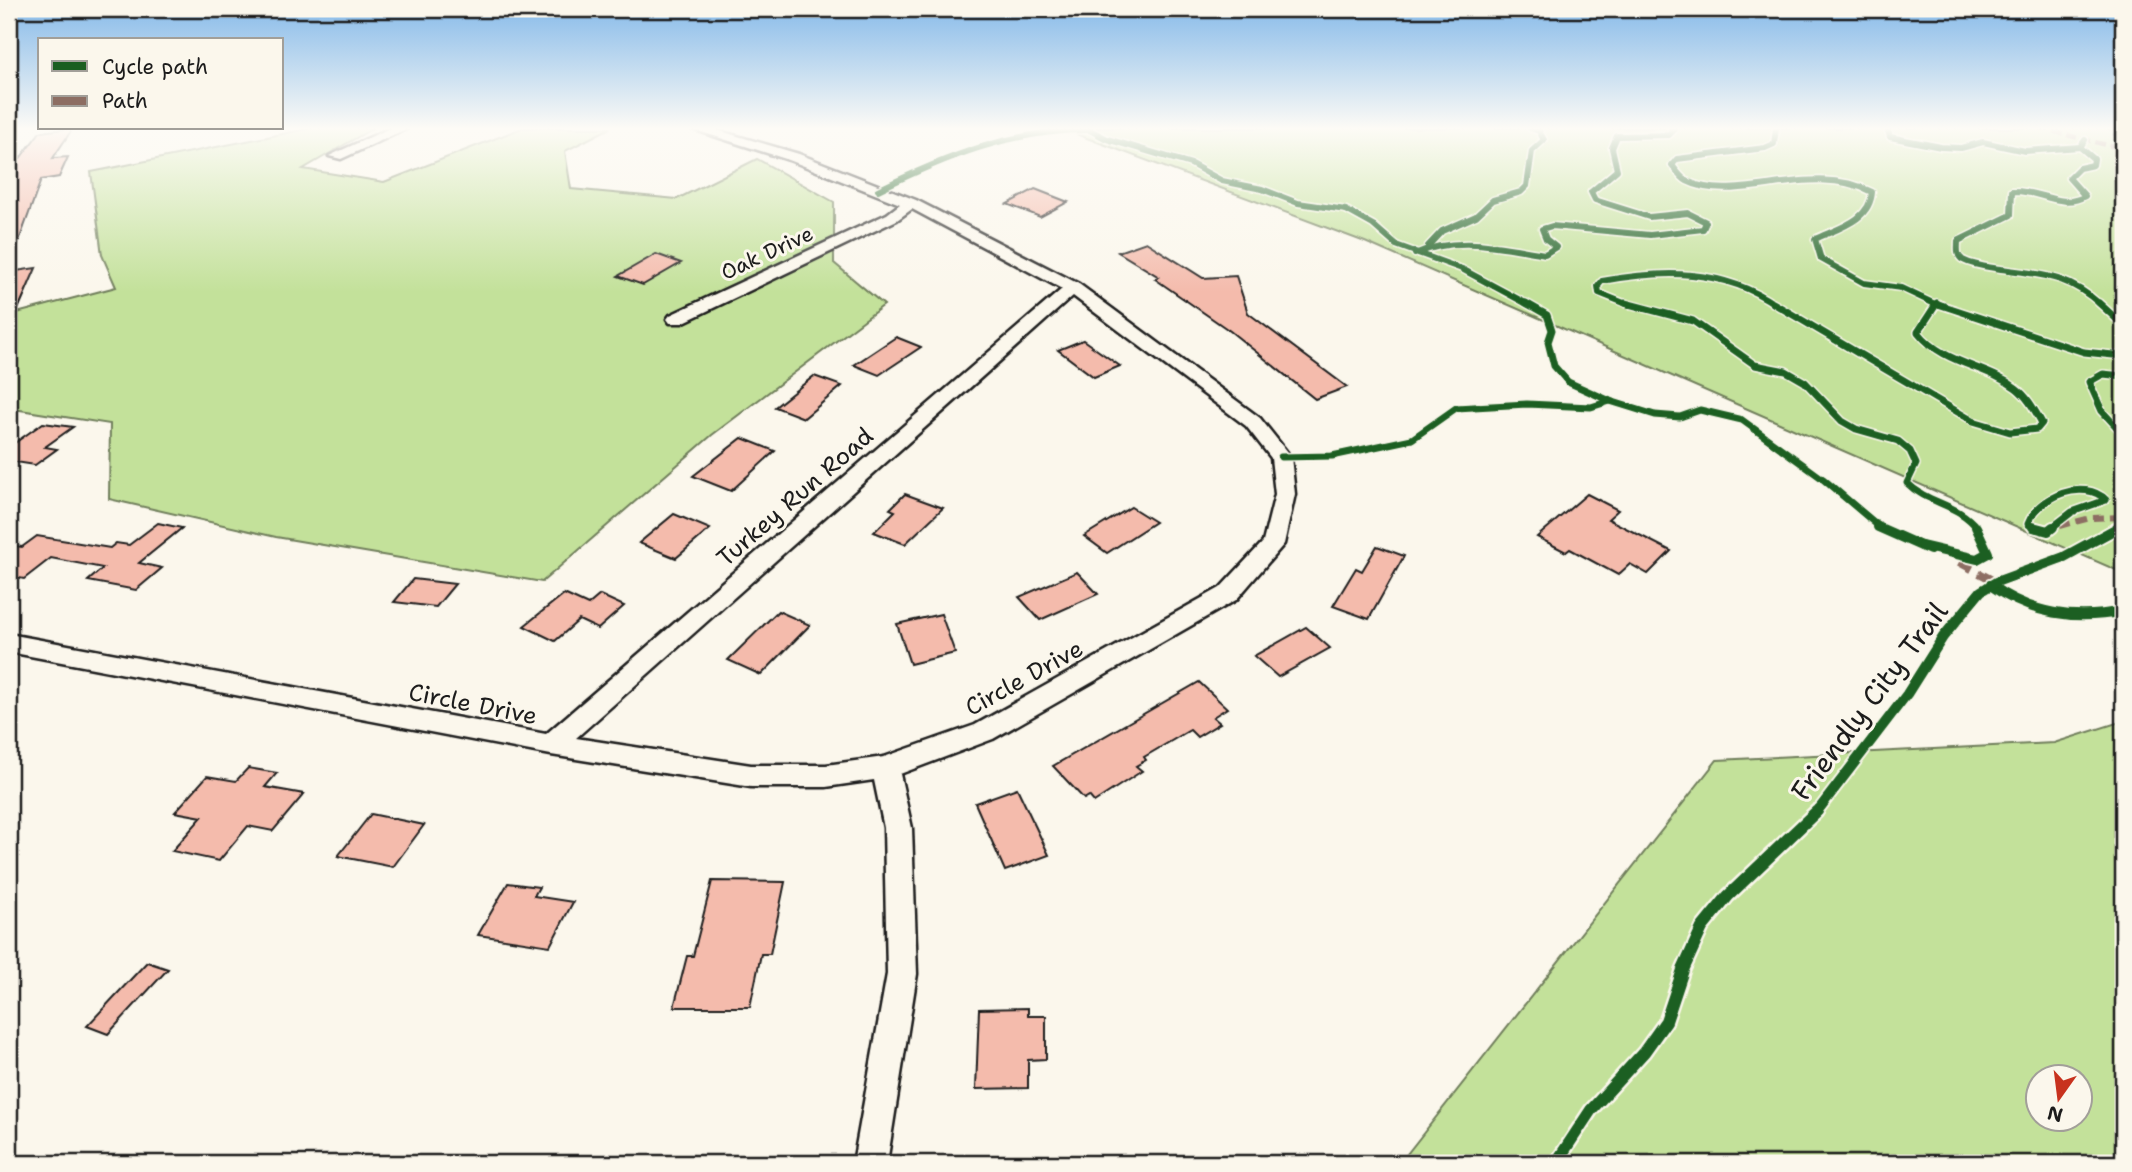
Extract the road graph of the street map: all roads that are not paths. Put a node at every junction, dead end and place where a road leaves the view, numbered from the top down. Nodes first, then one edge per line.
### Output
1 (859, 183) edge
2 (911, 203) junction
3 (1073, 288) junction
4 (676, 319) dead end
5 (9, 643) edge
6 (551, 745) junction
7 (886, 768) junction
8 (870, 1163) edge

1 - 2 street, Circle Drive
2 - 3 street, Circle Drive
2 - 4 street, Oak Drive
3 - 6 street, Turkey Run Road
3 - 7 street, Circle Drive
5 - 6 street, Circle Drive
6 - 7 street, Circle Drive
7 - 8 street

